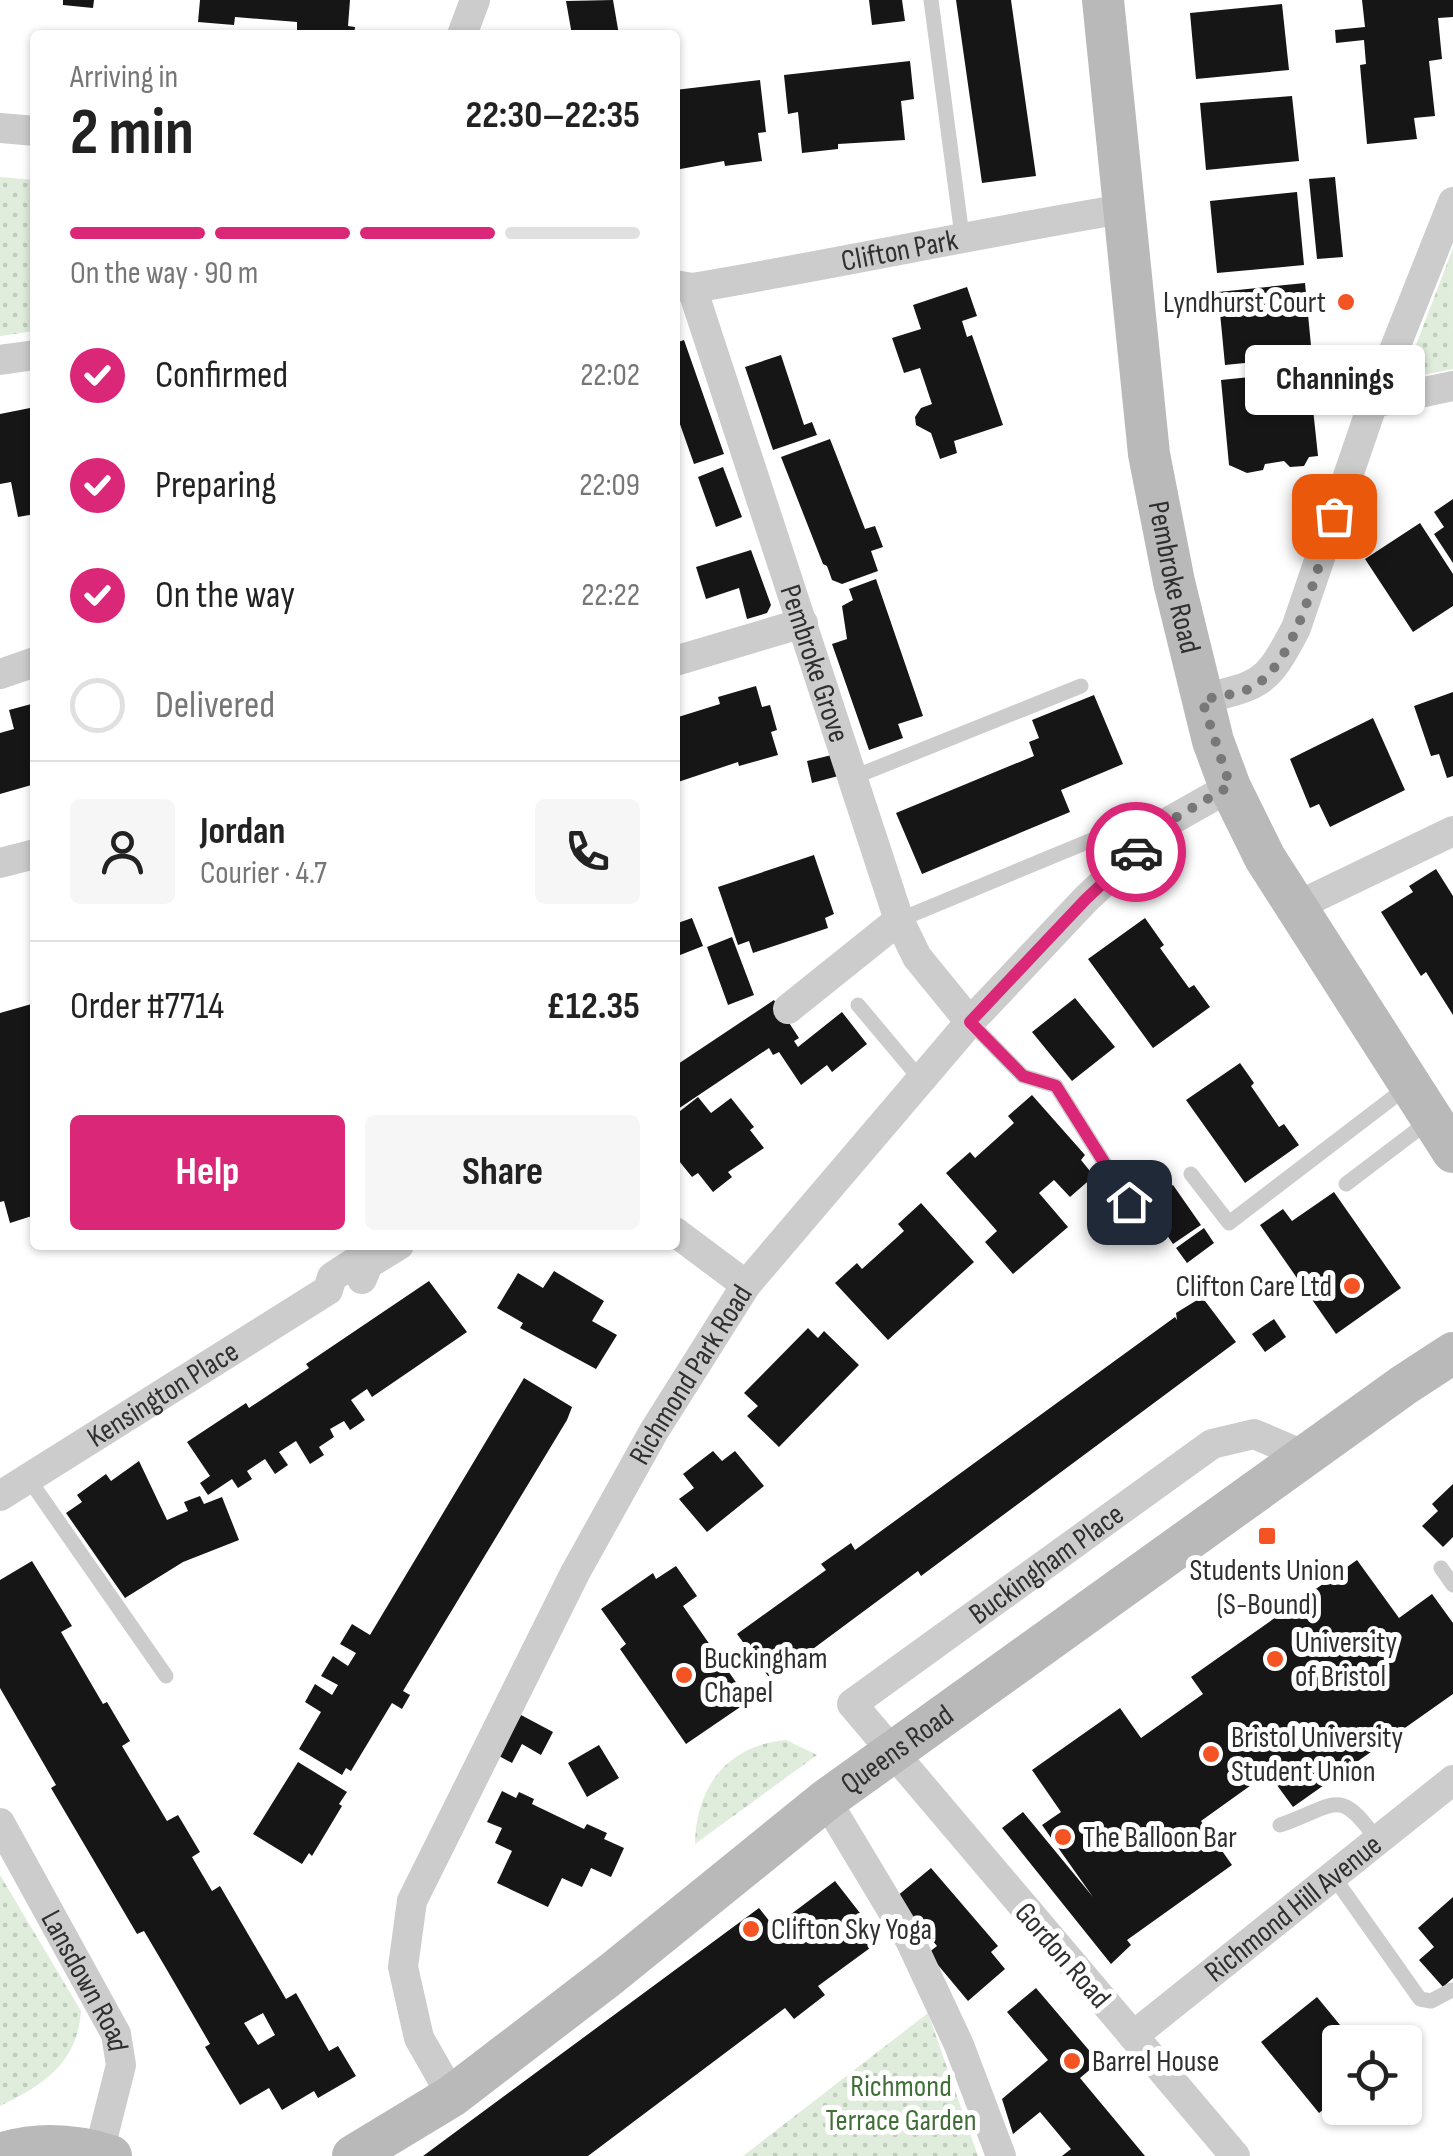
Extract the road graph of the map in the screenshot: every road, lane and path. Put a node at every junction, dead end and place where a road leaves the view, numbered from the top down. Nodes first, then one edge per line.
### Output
1 (476, 0) edge
2 (931, 0) edge
3 (1103, 0) edge
4 (464, 30) edge
5 (0, 128) edge
6 (30, 131) edge
7 (1453, 202) edge
8 (1122, 209) junction
9 (962, 236) junction
10 (684, 286) edge
11 (30, 356) edge
12 (0, 360) edge
13 (1453, 386) edge
14 (1373, 402) junction
15 (802, 624) junction
16 (680, 660) edge
17 (30, 664) edge
18 (0, 674) edge
19 (1081, 686) dead end
20 (1202, 700) junction
21 (854, 777) junction
22 (1230, 786) junction
23 (1453, 831) edge
24 (1104, 835) dead end
25 (30, 855) edge
26 (0, 863) edge
27 (1298, 906) junction
28 (899, 920) junction
29 (858, 1005) dead end
30 (788, 1009) dead end
31 (970, 1022) junction
32 (921, 1080) junction
33 (1432, 1118) edge
34 (1191, 1174) dead end
35 (1346, 1184) dead end
36 (1129, 1202) dead end
37 (680, 1236) edge
38 (367, 1257) edge
39 (746, 1286) junction
40 (1453, 1354) edge
41 (1308, 1457) junction
42 (28, 1478) junction
43 (0, 1496) edge
44 (1441, 1568) dead end
45 (1453, 1585) edge
46 (166, 1676) dead end
47 (892, 1753) junction
48 (1453, 1780) edge
49 (826, 1800) junction
50 (0, 1822) edge
51 (1280, 1826) dead end
52 (1378, 1840) junction
53 (1333, 1876) junction
54 (1452, 1990) edge
55 (1134, 2036) junction
56 (452, 2096) junction
57 (0, 2154) edge
58 (105, 2154) edge
59 (353, 2156) edge
60 (1002, 2156) edge
61 (1235, 2156) edge

1 - 4 street
2 - 9 lane
3 - 8 main road, Pembroke Road
5 - 6 street
7 - 14 street
8 - 9 street, Clifton Park
8 - 20 main road, Pembroke Road
9 - 10 street, Clifton Park
10 - 15 street, Pembroke Grove
11 - 12 street
13 - 14 street
14 - 20 street
15 - 16 street
15 - 21 street, Pembroke Grove
17 - 18 street
19 - 21 lane
20 - 22 main road, Pembroke Road
21 - 28 street, Pembroke Grove
22 - 27 main road, Pembroke Road
22 - 31 street, Richmond Park Road
23 - 27 street
24 - 28 lane
25 - 26 street
27 - 33 main road, Pembroke Road
28 - 30 street
28 - 31 street, Pembroke Grove
29 - 32 lane
31 - 32 street, Richmond Park Road
31 - 36 lane
32 - 39 street, Richmond Park Road
33 - 34 lane
33 - 35 lane
37 - 39 street
38 - 42 street, Kensington Place
39 - 56 street, Richmond Park Road
40 - 41 main road, Queens Road
41 - 47 main road, Queens Road
41 - 47 street, Buckingham Place
42 - 43 street, Kensington Place
42 - 46 lane
44 - 45 lane
47 - 49 main road, Queens Road
47 - 55 street, Gordon Road
48 - 52 street, Richmond Hill Avenue
49 - 56 main road, Queens Road
49 - 60 street
50 - 58 street, Lansdown Road
51 - 52 lane
52 - 53 street, Richmond Hill Avenue
53 - 54 lane
53 - 55 street, Richmond Hill Avenue
55 - 61 street, Gordon Road
56 - 59 main road, Queens Road
57 - 58 main road

